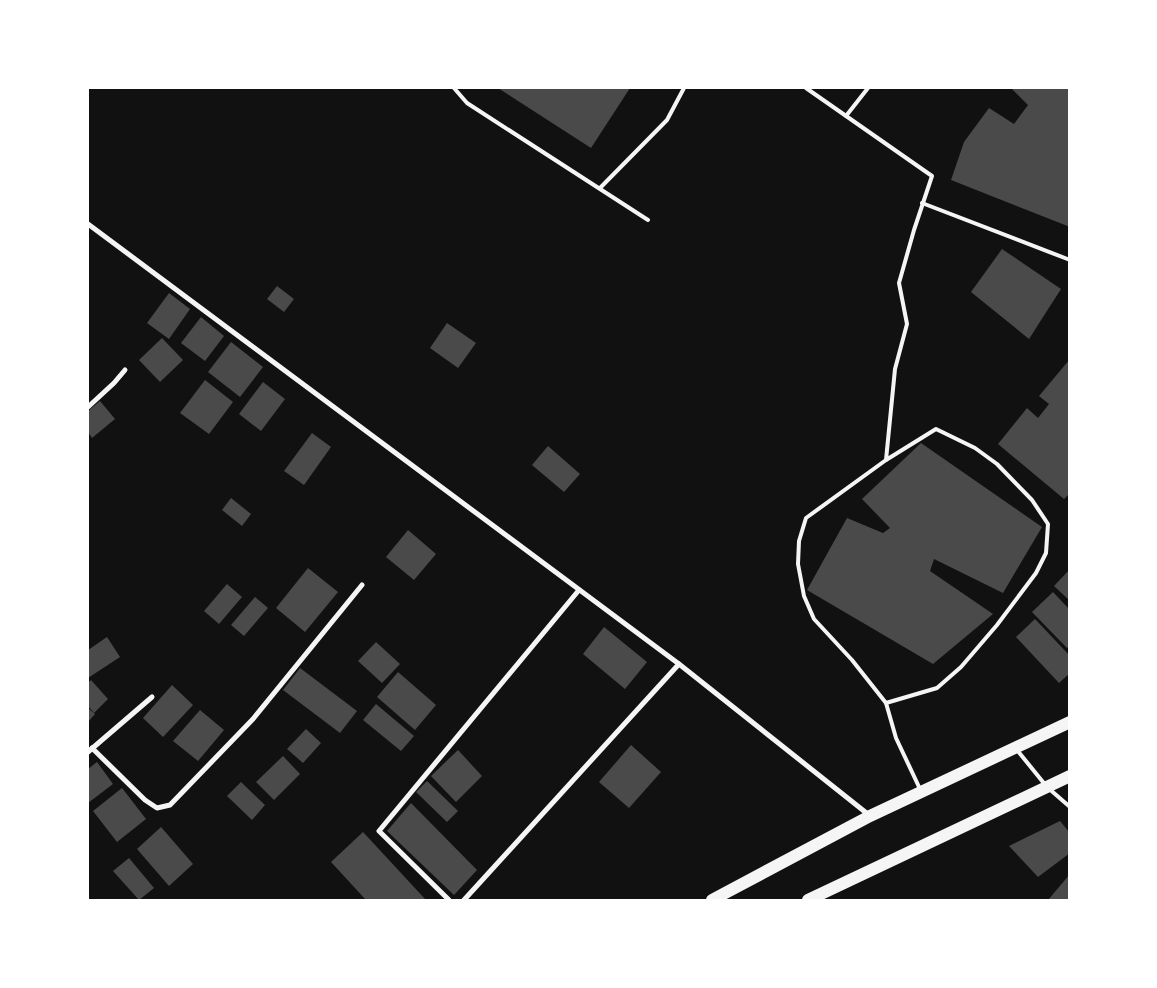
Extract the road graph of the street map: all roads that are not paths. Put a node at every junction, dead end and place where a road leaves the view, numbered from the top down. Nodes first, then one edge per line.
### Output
1 (454, 88) edge
2 (684, 88) edge
3 (806, 88) edge
4 (816, 88) edge
5 (868, 88) edge
6 (812, 92) junction
7 (846, 116) junction
8 (600, 188) junction
9 (922, 203) junction
10 (648, 220) dead end
11 (88, 224) edge
12 (1070, 260) edge
13 (125, 370) dead end
14 (88, 407) edge
15 (886, 460) junction
16 (362, 585) dead end
17 (579, 590) junction
18 (679, 664) junction
19 (152, 697) dead end
20 (886, 703) junction
21 (1070, 722) edge
22 (92, 748) junction
23 (1015, 748) junction
24 (88, 752) edge
25 (1070, 776) edge
26 (1047, 787) junction
27 (921, 791) junction
28 (1070, 808) edge
29 (870, 816) junction
30 (449, 900) edge
31 (464, 900) edge
32 (712, 900) edge
33 (808, 900) edge

1 - 8 lane
2 - 8 lane
3 - 6 lane
4 - 6 lane
5 - 7 lane
6 - 7 lane
7 - 9 lane
8 - 10 lane
9 - 12 lane
9 - 15 lane
11 - 17 street
13 - 14 street
15 - 20 lane
15 - 20 lane
16 - 22 street
17 - 18 street
17 - 30 street
18 - 29 street
18 - 31 street
19 - 22 street
20 - 27 lane
21 - 23 main road
22 - 24 street
23 - 26 lane
23 - 27 main road
25 - 26 main road
26 - 28 lane
26 - 33 main road
27 - 29 main road
29 - 32 main road

